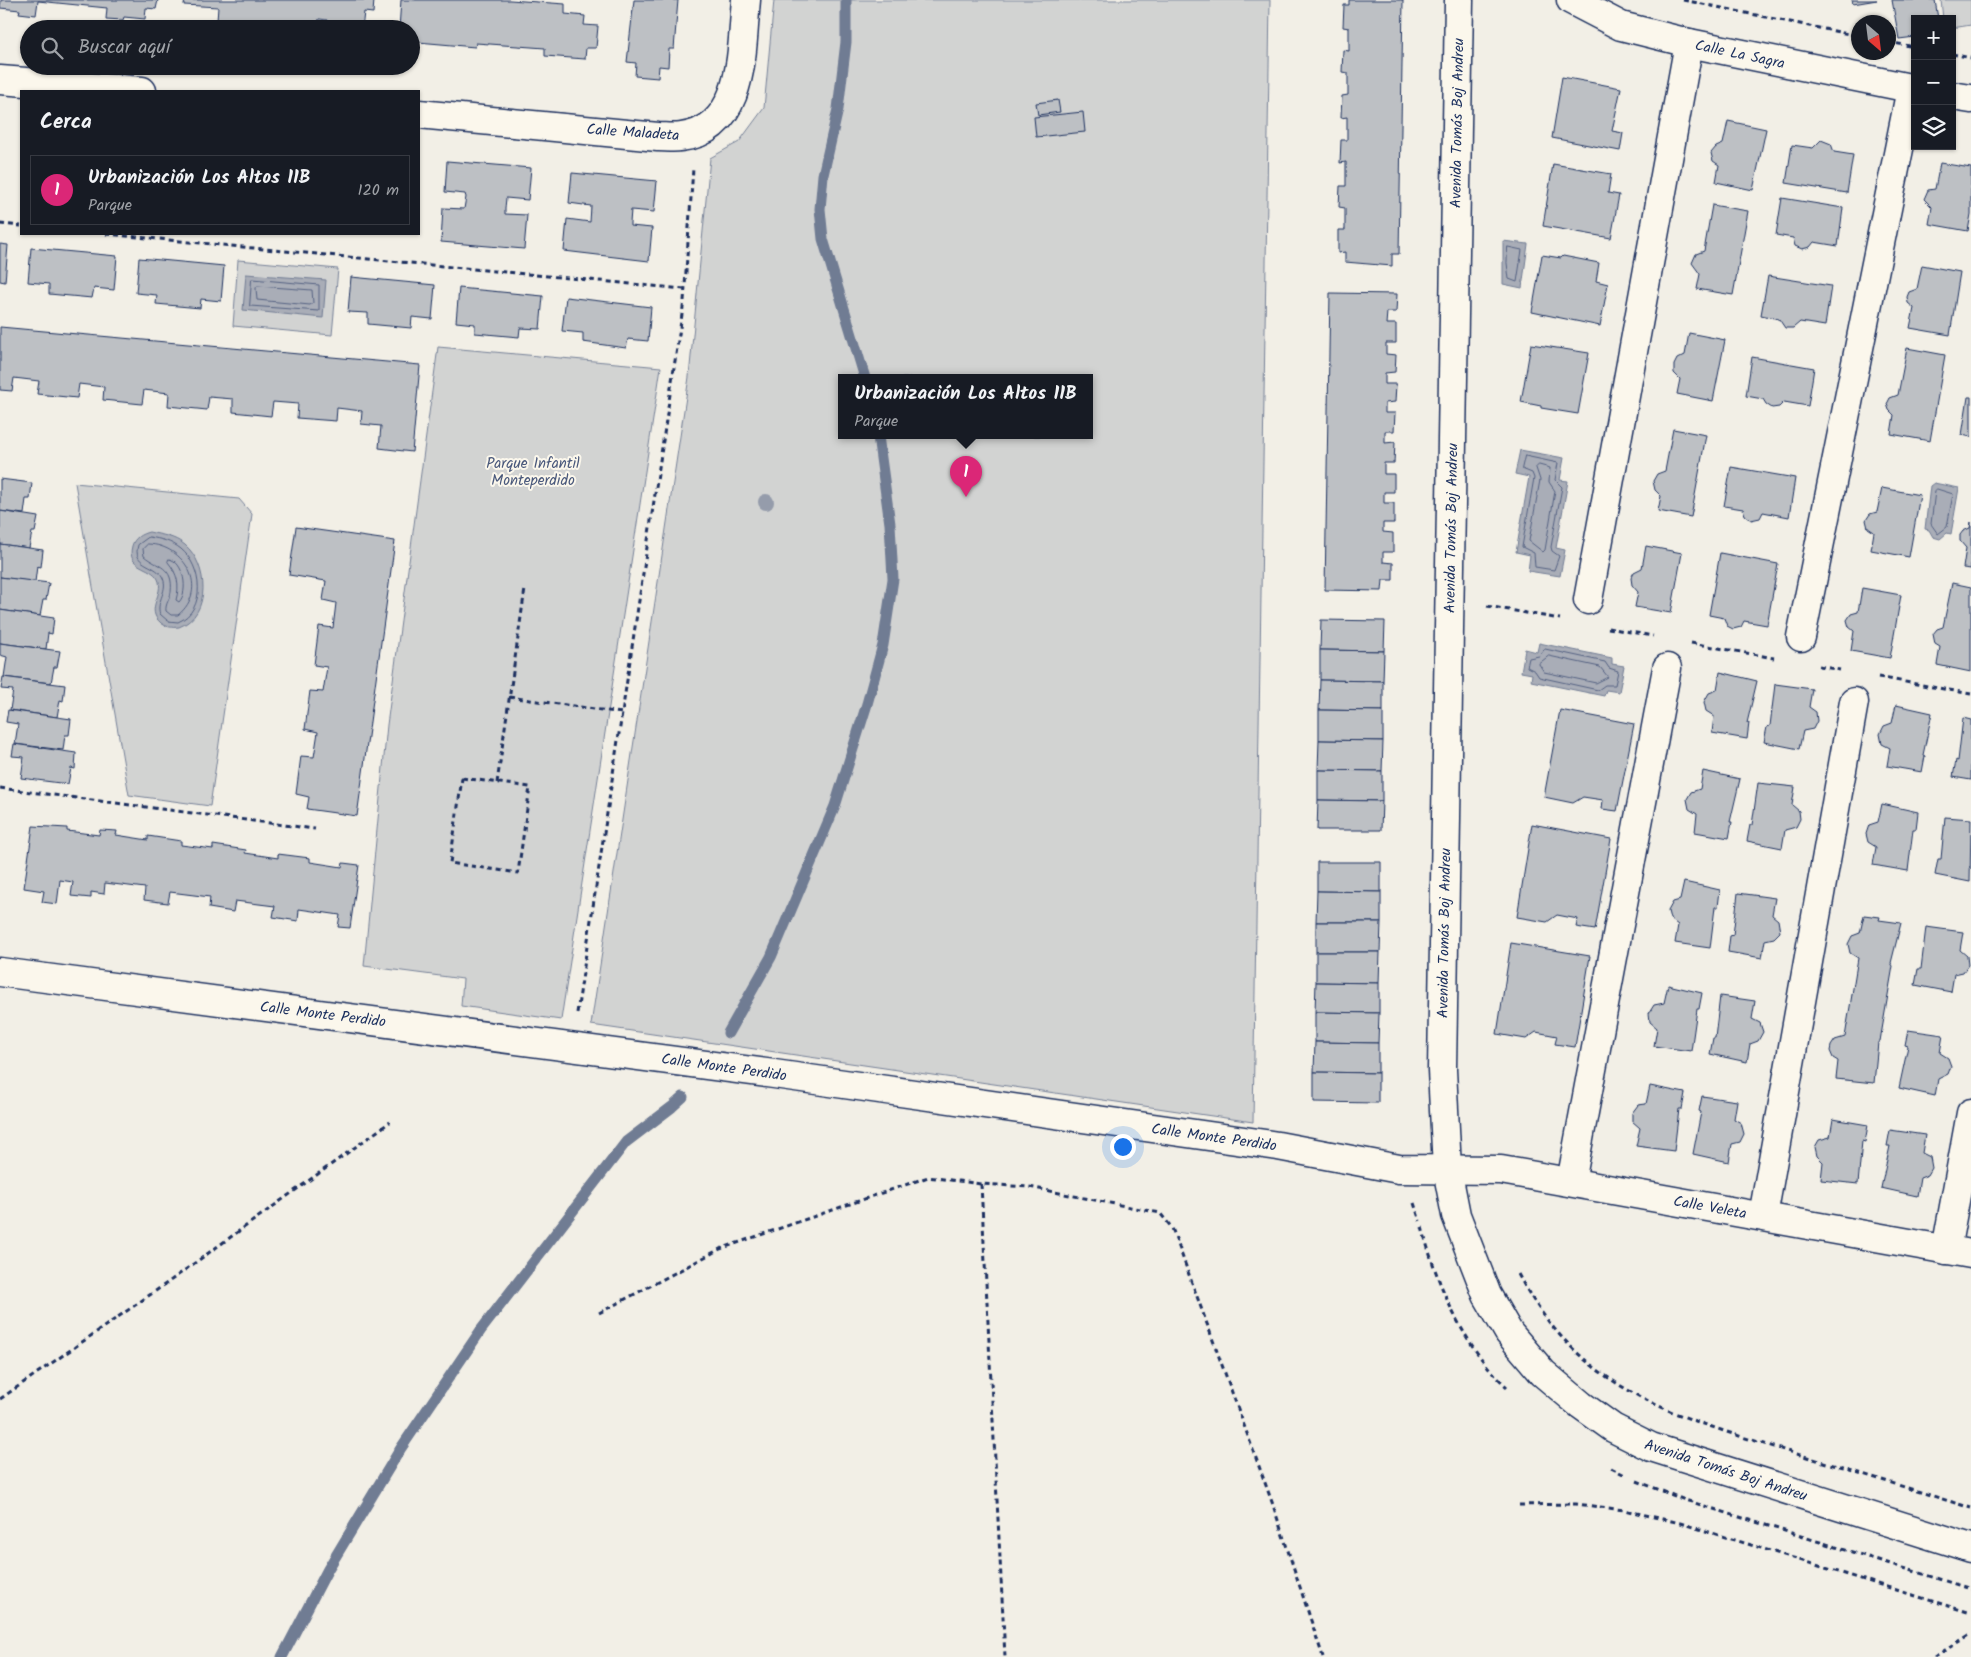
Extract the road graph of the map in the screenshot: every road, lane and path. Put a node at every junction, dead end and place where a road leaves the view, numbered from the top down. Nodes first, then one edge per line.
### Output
1 (746, 0) edge
2 (1571, 0) edge
3 (1683, 0) edge
4 (1464, 7) edge
5 (1851, 35) edge
6 (1689, 43) junction
7 (1896, 43) edge
8 (1911, 46) edge
9 (1956, 55) edge
10 (1971, 58) edge
11 (0, 80) edge
12 (1911, 89) edge
13 (129, 90) edge
14 (1956, 97) edge
15 (1911, 99) edge
16 (1971, 99) edge
17 (420, 114) edge
18 (693, 162) dead end
19 (0, 224) edge
20 (20, 226) edge
21 (117, 235) edge
22 (684, 289) junction
23 (525, 590) dead end
24 (1588, 600) dead end
25 (1487, 606) dead end
26 (1568, 620) dead end
27 (1607, 628) dead end
28 (1656, 637) dead end
29 (1801, 637) dead end
30 (1686, 642) dead end
31 (1784, 660) dead end
32 (1814, 665) dead end
33 (1666, 668) dead end
34 (1843, 671) dead end
35 (1873, 676) dead end
36 (1971, 694) edge
37 (509, 697) junction
38 (1854, 702) dead end
39 (622, 713) junction
40 (497, 783) junction
41 (0, 788) edge
42 (315, 829) dead end
43 (0, 972) edge
44 (576, 1019) dead end
45 (1971, 1112) edge
46 (390, 1122) dead end
47 (1447, 1169) junction
48 (1571, 1182) junction
49 (980, 1184) junction
50 (1762, 1216) junction
51 (1958, 1252) edge
52 (1515, 1268) dead end
53 (599, 1312) dead end
54 (0, 1399) edge
55 (1519, 1505) dead end
56 (1971, 1508) edge
57 (1971, 1548) edge
58 (1971, 1613) edge
59 (1971, 1634) edge
60 (1005, 1657) edge
61 (1323, 1657) edge
62 (1934, 1657) edge

1 - 17 street, Calle Maladeta
2 - 6 street, Calle La Sagra
3 - 5 path
4 - 47 street, Avenida Tomás Boj Andreu
6 - 12 street, Calle La Sagra
6 - 24 street
7 - 8 path
9 - 10 path
11 - 13 street
14 - 16 street
15 - 29 street
18 - 22 path
19 - 20 path
21 - 22 path
22 - 39 path
23 - 37 path
25 - 26 path
27 - 28 path
30 - 31 path
32 - 34 path
33 - 48 street
35 - 36 path
37 - 39 path
37 - 40 path
38 - 50 street
39 - 44 path
40 - 40 path
41 - 42 path
43 - 47 street, Calle Monte Perdido
45 - 51 street
46 - 54 path
47 - 48 street, Calle Veleta
47 - 57 street, Avenida Tomás Boj Andreu
48 - 50 street, Calle Veleta
49 - 53 path
49 - 60 path
49 - 61 path
50 - 51 street, Calle Veleta
52 - 56 path
55 - 58 path
59 - 62 path

